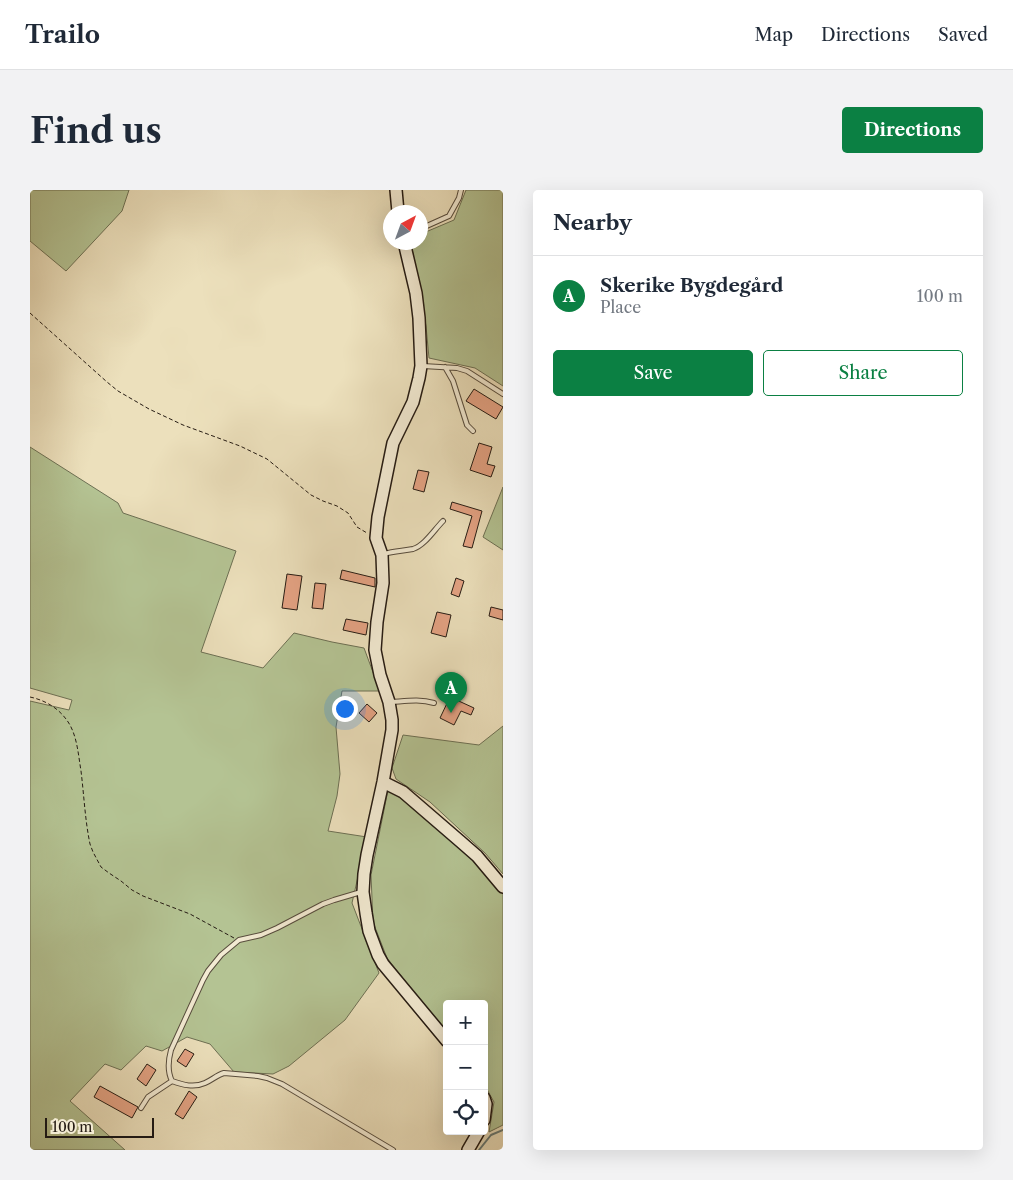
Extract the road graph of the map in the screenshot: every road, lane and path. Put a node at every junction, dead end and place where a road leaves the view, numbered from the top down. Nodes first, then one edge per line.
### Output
1 (396, 190) edge
2 (461, 190) edge
3 (397, 205) edge
4 (428, 225) edge
5 (406, 250) edge
6 (30, 313) edge
7 (421, 366) junction
8 (446, 367) junction
9 (503, 394) edge
10 (473, 431) dead end
11 (442, 521) dead end
12 (376, 538) junction
13 (382, 555) junction
14 (30, 697) edge
15 (390, 702) junction
16 (434, 704) dead end
17 (383, 782) junction
18 (503, 887) edge
19 (363, 892) junction
20 (239, 940) junction
21 (443, 1036) edge
22 (172, 1082) junction
23 (141, 1108) dead end
24 (477, 1135) edge
25 (392, 1150) edge
26 (468, 1150) edge

1 - 3 street
2 - 4 lane
5 - 7 street
6 - 12 path
7 - 8 lane
7 - 12 street
8 - 9 lane
8 - 10 lane
11 - 13 lane
12 - 13 street
13 - 15 street
14 - 20 path
15 - 16 lane
15 - 17 street
17 - 18 street
17 - 19 street
19 - 20 lane
19 - 21 street
20 - 22 lane
22 - 23 lane
22 - 25 lane
24 - 26 street

